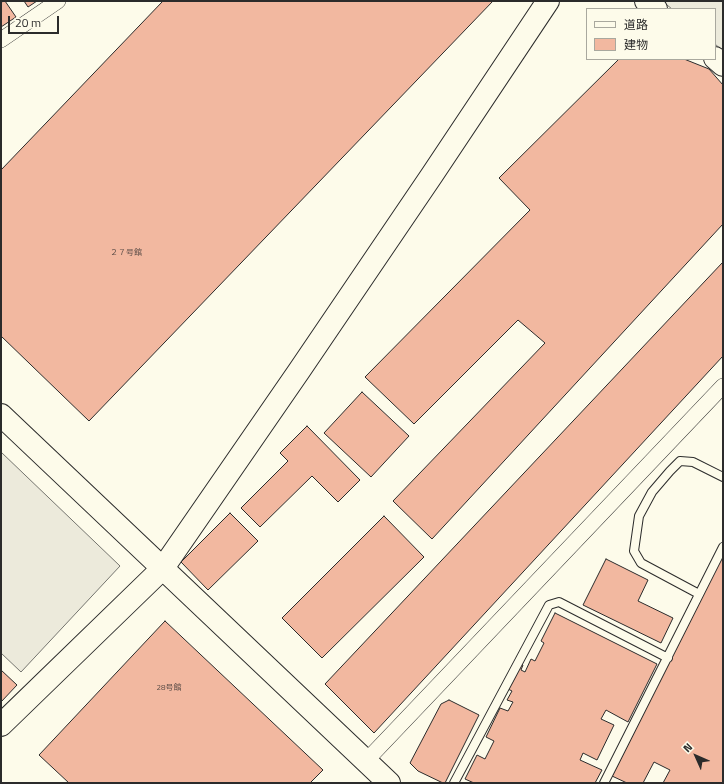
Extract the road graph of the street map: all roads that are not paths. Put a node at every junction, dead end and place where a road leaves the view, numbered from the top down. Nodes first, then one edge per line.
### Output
1 (58, 1) edge
2 (548, 1) edge
3 (646, 1) edge
4 (655, 8) edge
5 (1, 40) edge
6 (723, 386) edge
7 (1, 415) edge
8 (723, 477) edge
9 (723, 547) edge
10 (163, 568) junction
11 (699, 594) junction
12 (668, 658) junction
13 (1, 726) edge
14 (366, 761) junction
15 (389, 783) edge
16 (454, 783) edge
17 (604, 783) edge

1 - 5 street
2 - 10 street
3 - 4 street
6 - 14 street
7 - 10 street
8 - 11 lane
9 - 11 lane
10 - 13 street
10 - 14 street
11 - 12 lane
12 - 16 lane
12 - 17 lane
14 - 15 street

